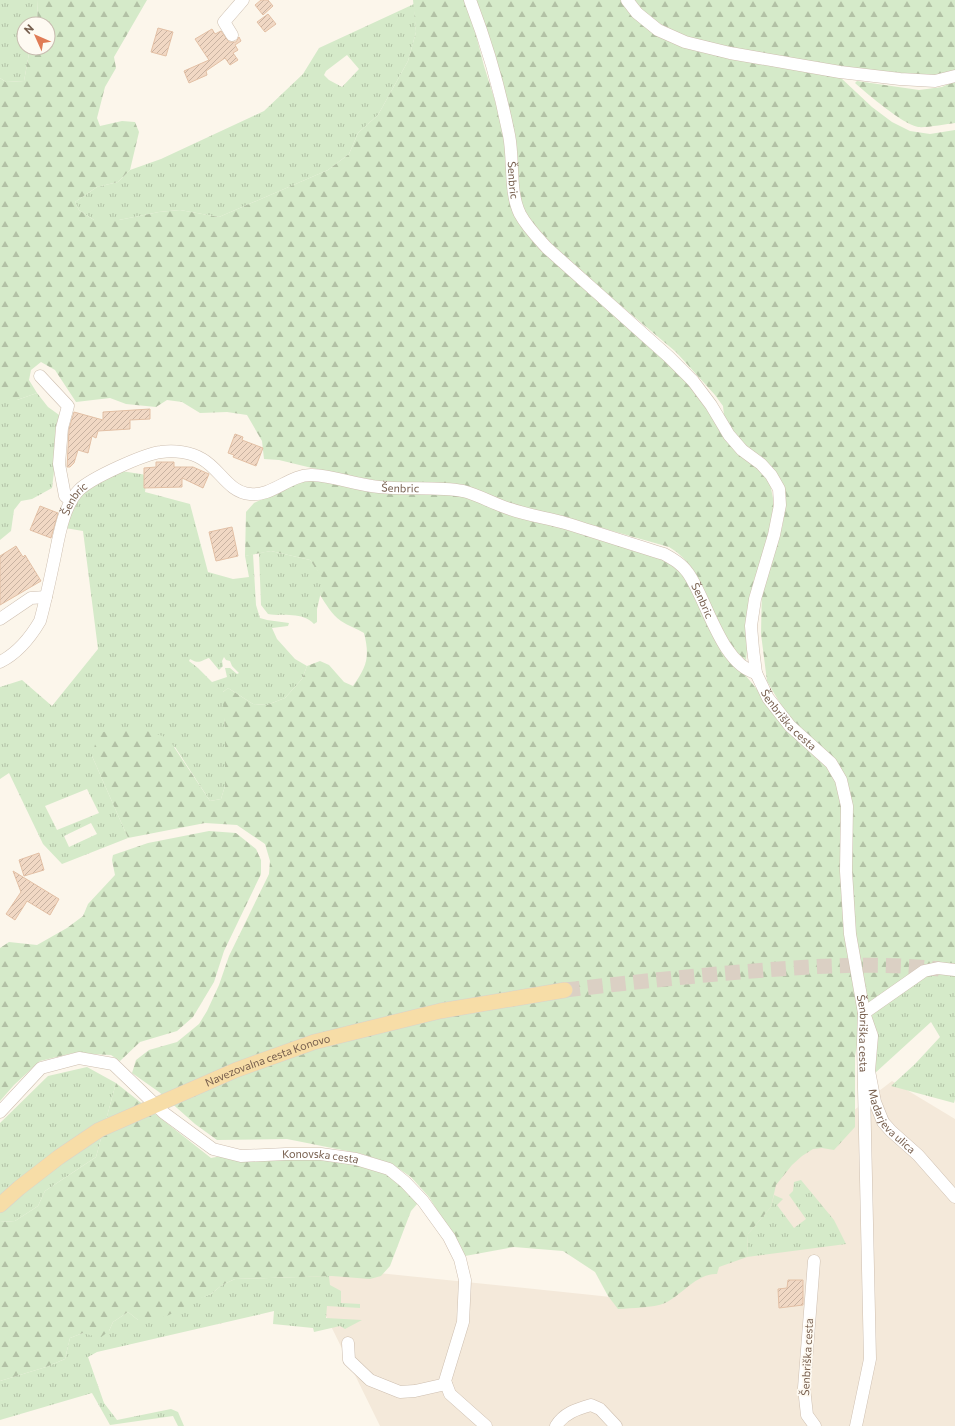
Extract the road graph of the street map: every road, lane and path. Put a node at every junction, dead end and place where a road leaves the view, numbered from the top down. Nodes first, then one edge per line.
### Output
1 (243, 0) edge
2 (470, 0) edge
3 (627, 0) edge
4 (232, 35) dead end
5 (955, 76) edge
6 (40, 376) dead end
7 (71, 501) junction
8 (46, 597) junction
9 (0, 618) edge
10 (0, 662) edge
11 (756, 673) junction
12 (955, 970) edge
13 (565, 990) tunnel mouth
14 (864, 1013) junction
15 (156, 1105) junction
16 (0, 1112) edge
17 (955, 1197) edge
18 (0, 1205) edge
19 (814, 1261) dead end
20 (348, 1343) dead end
21 (446, 1384) junction
22 (486, 1426) edge
23 (556, 1426) edge
24 (616, 1426) edge
25 (815, 1426) edge
26 (856, 1426) edge

1 - 4 street
2 - 11 street, Šenbric
3 - 5 street
6 - 7 street
7 - 8 street, Šenbric
7 - 11 street, Šenbric
8 - 9 street
8 - 10 street, Šenbric
11 - 14 street, Šenbriška cesta
12 - 14 street
13 - 15 main road, Navezovalna cesta Konovo
14 - 17 street, Madarjeva ulica
14 - 26 street, Šenbriška cesta
15 - 16 street, Konovska cesta
15 - 18 main road, Navezovalna cesta Konovo
15 - 21 street, Konovska cesta
19 - 25 street, Šenbriška cesta
20 - 21 street
21 - 22 street
23 - 24 street

